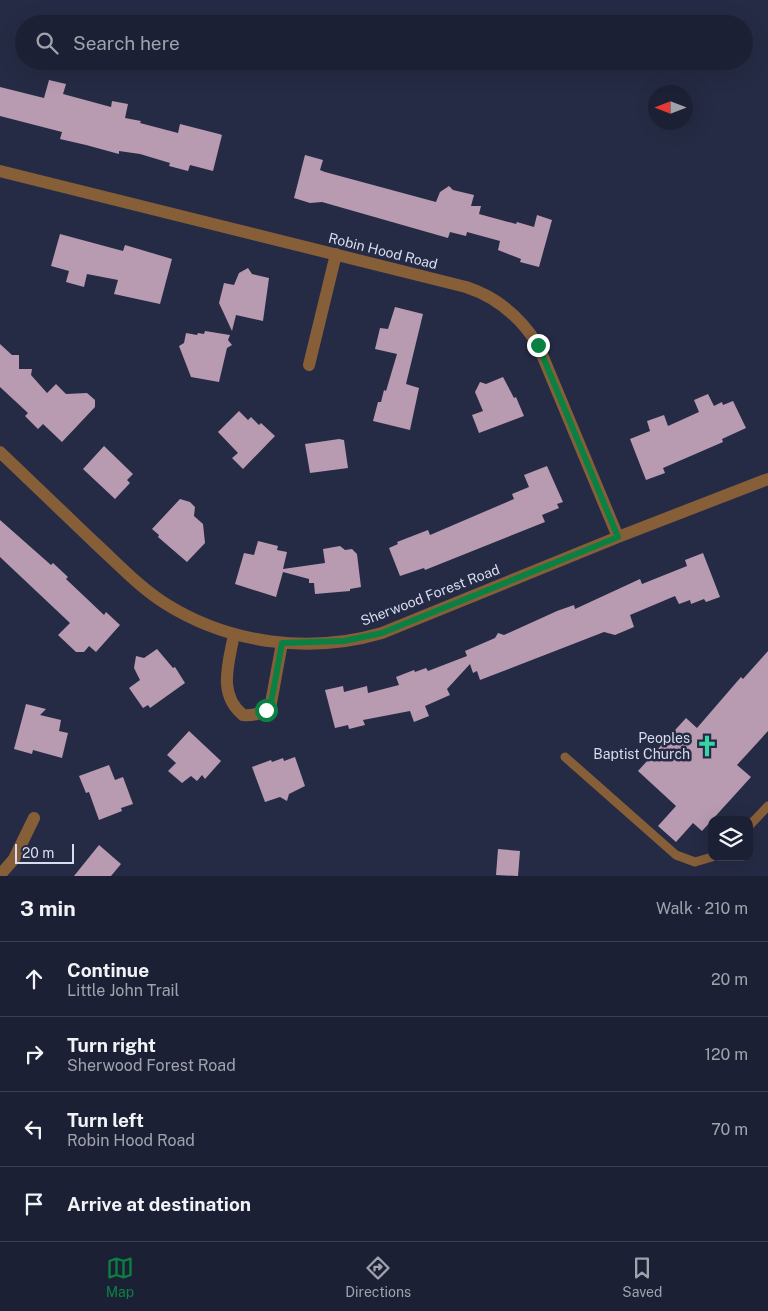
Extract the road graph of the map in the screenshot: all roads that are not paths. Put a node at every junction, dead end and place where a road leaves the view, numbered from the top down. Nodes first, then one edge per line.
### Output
1 (0, 171) edge
2 (336, 254) junction
3 (309, 365) dead end
4 (0, 452) edge
5 (768, 479) edge
6 (618, 537) junction
7 (234, 634) junction
8 (282, 643) junction
9 (566, 757) dead end
10 (768, 806) edge
11 (34, 818) dead end
12 (753, 822) edge
13 (708, 858) edge
14 (0, 875) edge

1 - 2 street, Robin Hood Road
2 - 3 street
2 - 6 street, Robin Hood Road
4 - 7 street, Sherwood Forest Road
5 - 6 street, Sherwood Forest Road
6 - 8 street, Sherwood Forest Road
7 - 8 street, Sherwood Forest Road
7 - 8 street
9 - 13 lane
10 - 12 lane
11 - 14 street

